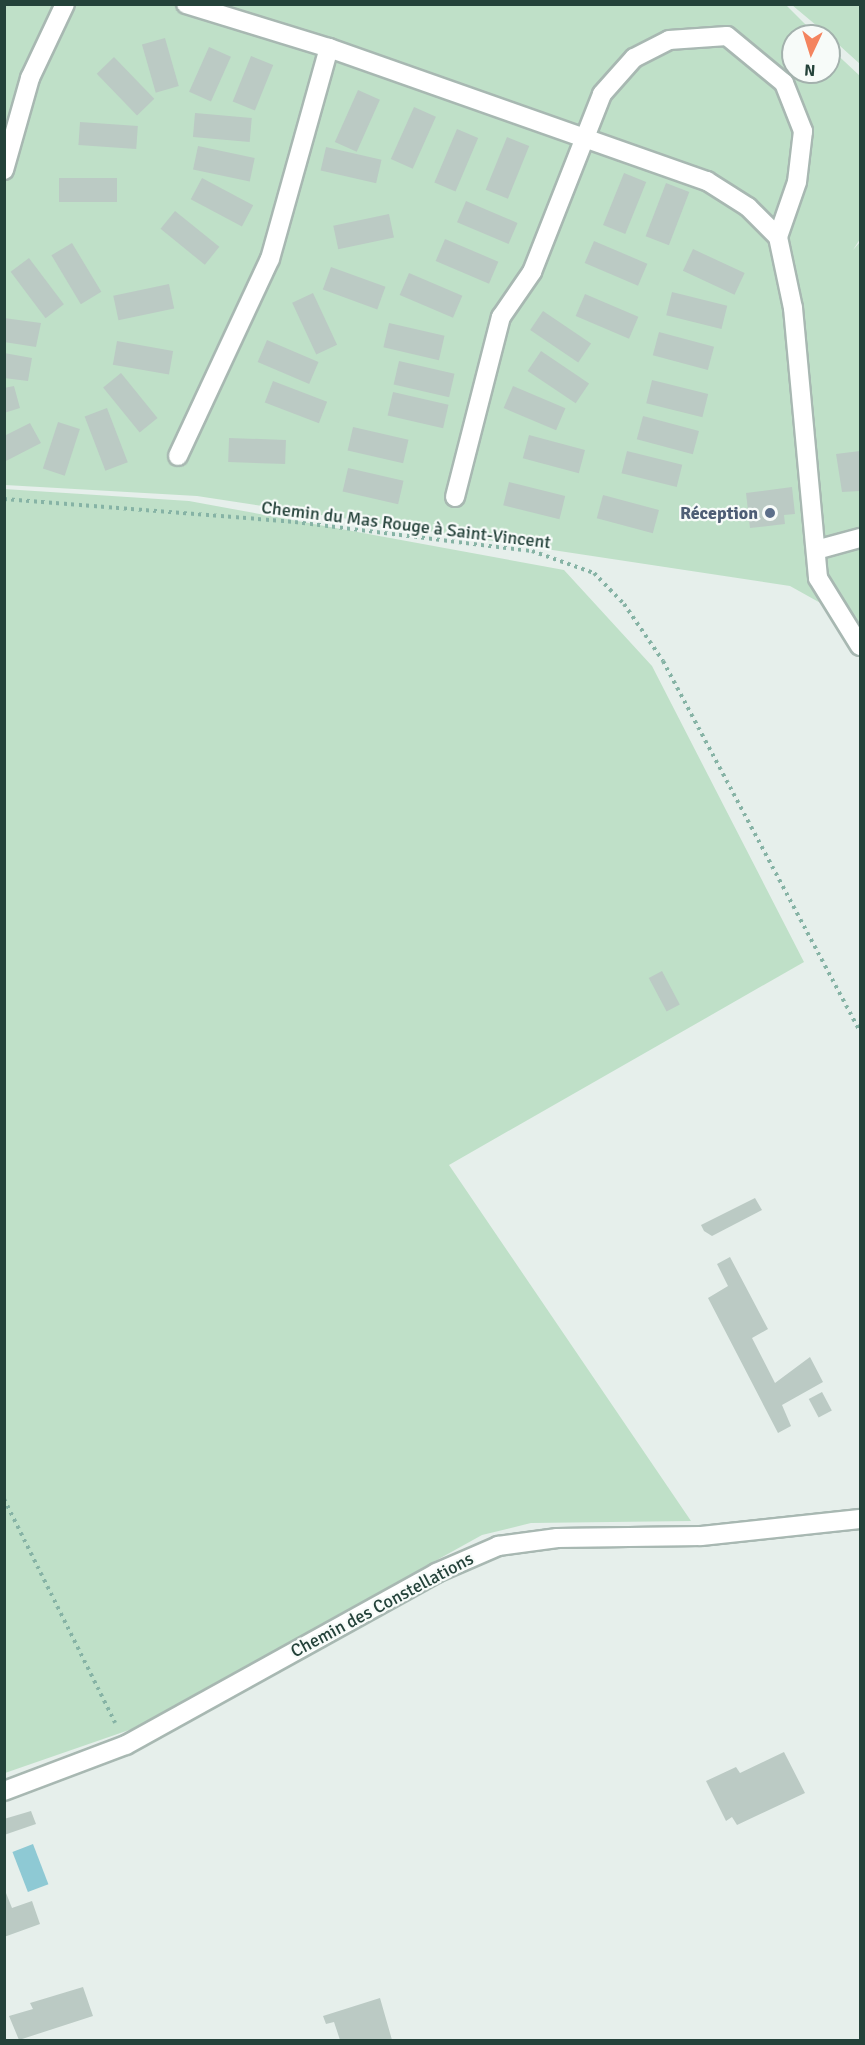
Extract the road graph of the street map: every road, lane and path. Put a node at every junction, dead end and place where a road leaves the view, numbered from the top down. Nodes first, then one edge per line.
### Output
1 (65, 4) edge
2 (186, 4) edge
3 (329, 48) junction
4 (581, 136) junction
5 (4, 170) edge
6 (778, 237) junction
7 (178, 456) dead end
8 (455, 497) dead end
9 (4, 499) edge
10 (861, 538) edge
11 (816, 550) junction
12 (861, 646) edge
13 (861, 1032) edge
14 (4, 1499) edge
15 (861, 1519) edge
16 (126, 1745) junction
17 (4, 1791) edge

1 - 5 street
2 - 3 street
3 - 4 street
3 - 7 street
4 - 6 street
4 - 6 street
4 - 8 street
6 - 11 street
9 - 13 path, Chemin du Mas Rouge à Saint-Vincent
10 - 11 street
11 - 12 street
14 - 16 path
15 - 16 street, Chemin des Constellations
16 - 17 street, Chemin des Constellations

